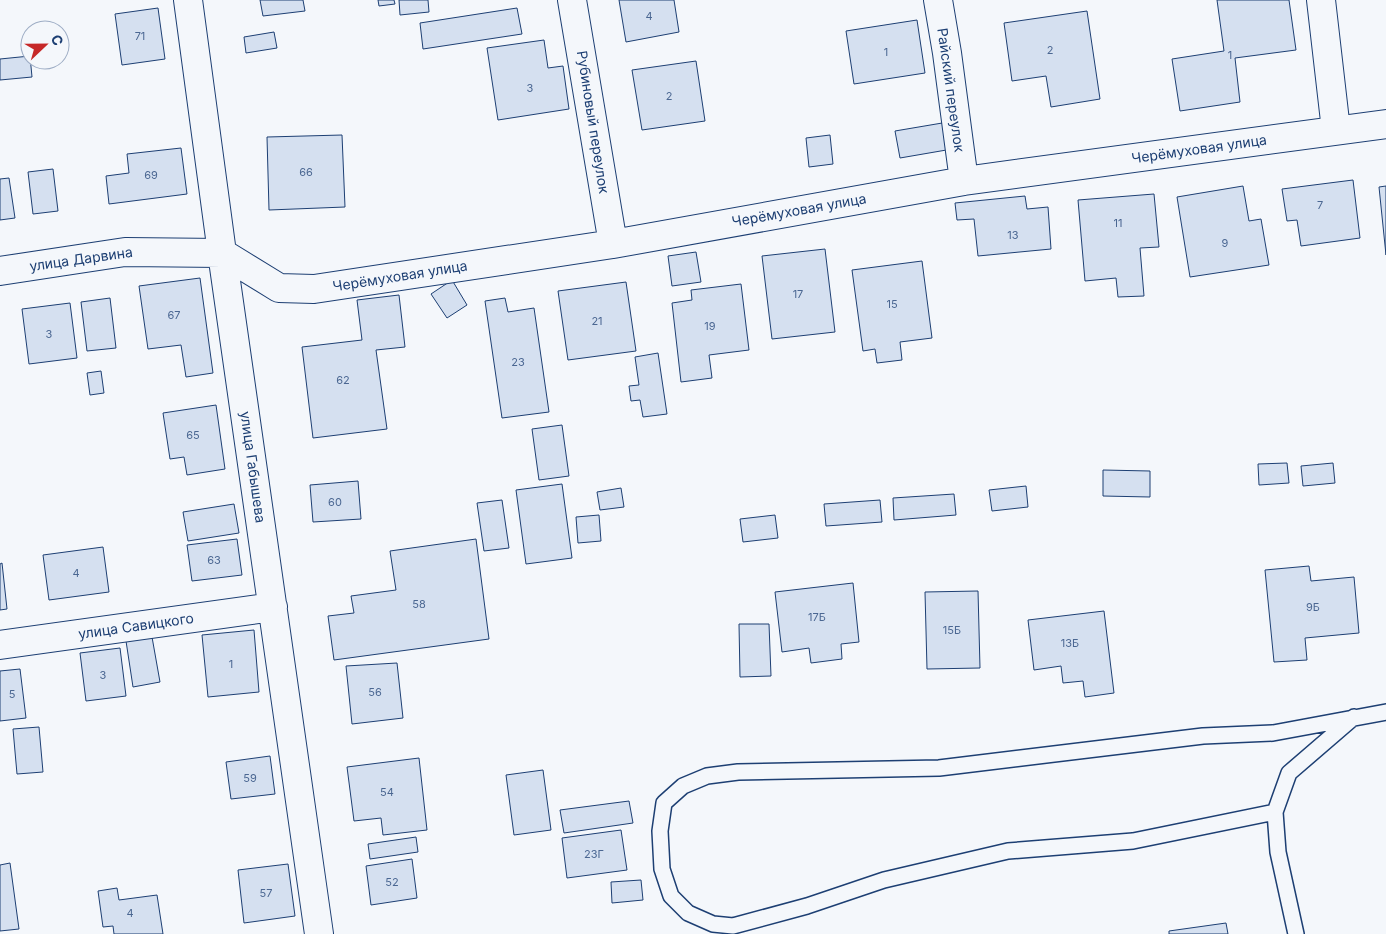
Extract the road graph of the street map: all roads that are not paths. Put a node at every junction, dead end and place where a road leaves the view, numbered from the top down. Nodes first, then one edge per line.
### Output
1 (188, 0) edge
2 (572, 0) edge
3 (938, 0) edge
4 (1321, 0) edge
5 (1386, 124) edge
6 (1336, 130) junction
7 (964, 181) junction
8 (613, 244) junction
9 (222, 253) junction
10 (0, 271) edge
11 (273, 607) junction
12 (0, 645) edge
13 (1386, 712) edge
14 (1354, 717) junction
15 (1274, 812) junction
16 (319, 934) edge
17 (1296, 934) edge

1 - 9 street, улица Габышева
2 - 8 street, Рубиновый переулок
3 - 7 street, Райский переулок
4 - 6 street
5 - 6 street, Черёмуховая улица
6 - 7 street, Черёмуховая улица
7 - 8 street, Черёмуховая улица
8 - 9 street, Черёмуховая улица
9 - 10 street, улица Дарвина
9 - 11 street, улица Габышева
11 - 12 street, улица Савицкого
11 - 16 street, улица Габышева
13 - 14 lane
14 - 15 lane
14 - 15 lane
15 - 17 lane

